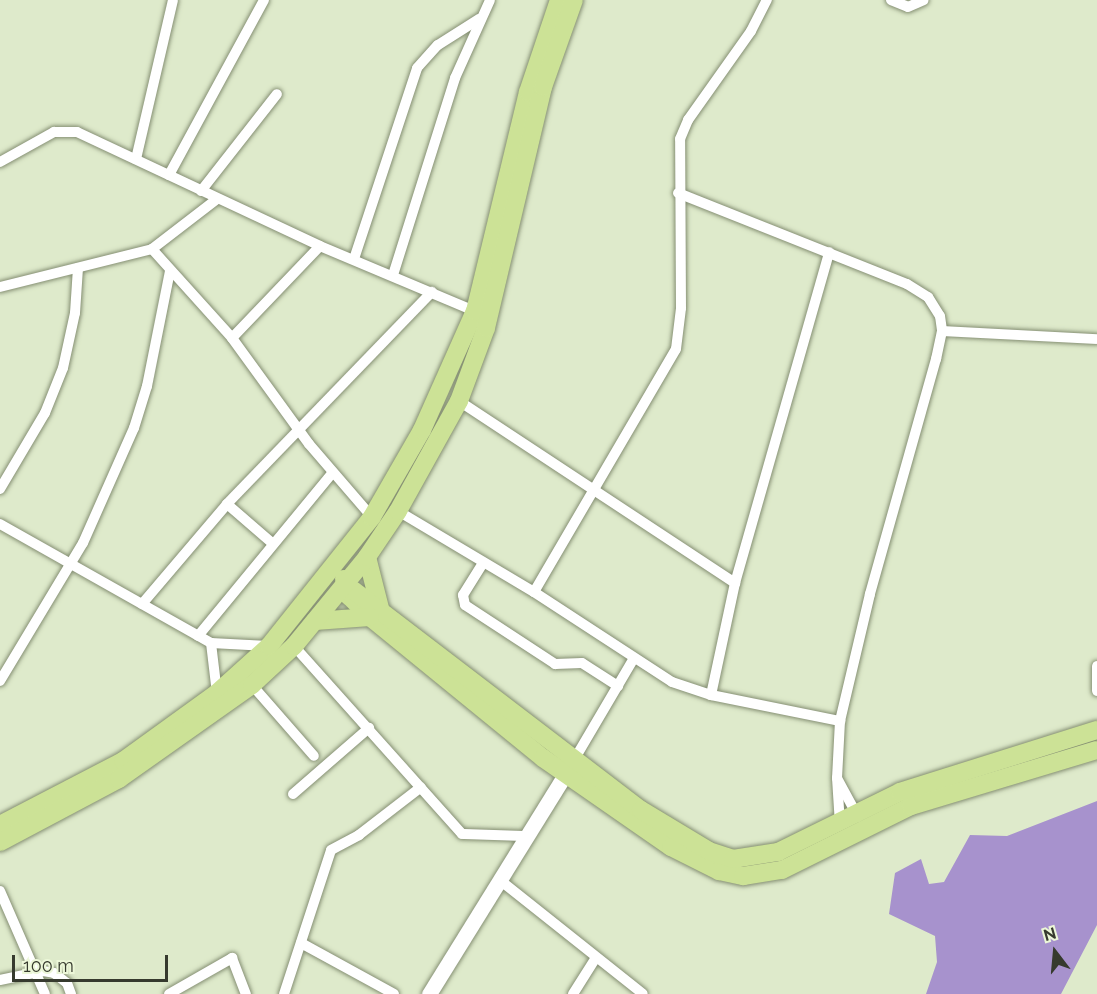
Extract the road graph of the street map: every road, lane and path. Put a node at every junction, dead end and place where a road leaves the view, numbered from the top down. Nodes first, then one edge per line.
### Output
1 (173, 0) edge
2 (264, 0) edge
3 (490, 0) edge
4 (559, 0) edge
5 (574, 0) edge
6 (767, 0) edge
7 (891, 0) edge
8 (924, 0) edge
9 (479, 19) junction
10 (277, 94) dead end
11 (136, 159) junction
12 (0, 162) edge
13 (169, 175) junction
14 (201, 191) junction
15 (678, 193) junction
16 (217, 199) junction
17 (320, 246) junction
18 (152, 249) junction
19 (829, 252) junction
20 (354, 259) junction
21 (78, 268) junction
22 (170, 271) junction
23 (393, 275) junction
24 (0, 287) edge
25 (432, 292) junction
26 (475, 312) junction
27 (942, 331) junction
28 (232, 338) junction
29 (1097, 339) edge
30 (459, 401) junction
31 (299, 431) junction
32 (333, 472) junction
33 (0, 489) edge
34 (595, 489) junction
35 (227, 504) junction
36 (398, 511) junction
37 (372, 517) junction
38 (1, 527) edge
39 (272, 543) junction
40 (367, 557) junction
41 (342, 559) junction
42 (483, 563) junction
43 (71, 565) junction
44 (735, 584) junction
45 (345, 588) junction
46 (317, 589) junction
47 (534, 592) junction
48 (142, 604) junction
49 (375, 612) junction
50 (315, 621) junction
51 (198, 636) junction
52 (211, 643) junction
53 (269, 646) junction
54 (294, 646) junction
55 (634, 658) junction
56 (1097, 666) edge
57 (3, 668) edge
58 (0, 681) edge
59 (252, 685) junction
60 (618, 686) junction
61 (1097, 691) edge
62 (217, 693) junction
63 (711, 695) junction
64 (840, 721) junction
65 (369, 728) junction
66 (1097, 730) edge
67 (1097, 750) edge
68 (314, 756) dead end
69 (570, 767) junction
70 (837, 778) junction
71 (421, 787) junction
72 (293, 794) dead end
73 (860, 821) junction
74 (0, 825) edge
75 (842, 831) junction
76 (526, 836) junction
77 (0, 842) edge
78 (501, 881) junction
79 (0, 891) edge
80 (301, 943) junction
81 (595, 959) junction
82 (33, 973) junction
83 (0, 980) edge
84 (45, 994) edge
85 (71, 994) edge
86 (169, 994) edge
87 (246, 994) edge
88 (284, 994) edge
89 (394, 994) edge
90 (429, 994) edge
91 (573, 994) edge
92 (643, 994) edge

1 - 11 street
2 - 13 street
3 - 9 street
4 - 26 main road
5 - 30 main road
6 - 15 street
7 - 8 street
9 - 20 street
9 - 23 street
10 - 14 street
11 - 12 street
11 - 13 street
13 - 14 street
14 - 16 street
15 - 19 street
15 - 34 street
16 - 17 street
16 - 18 street
17 - 20 street
17 - 28 street
18 - 21 street
18 - 22 street
19 - 27 street
19 - 44 street
20 - 23 street
21 - 24 street
21 - 33 street
22 - 28 street
22 - 43 street
23 - 25 street
25 - 26 street
25 - 31 street
26 - 37 main road
27 - 29 street
27 - 64 street
28 - 31 street
30 - 34 street
30 - 36 main road
31 - 32 street
31 - 35 street
32 - 37 street
32 - 39 street
34 - 44 street
34 - 47 street
35 - 39 street
35 - 48 street
36 - 40 main road
36 - 42 street
37 - 41 main road
38 - 43 street
39 - 51 street
40 - 45 main road
40 - 49 main road
41 - 45 main road
41 - 46 main road
42 - 47 street
42 - 60 street
43 - 48 street
43 - 57 street
44 - 63 street
45 - 46 main road
45 - 49 main road
45 - 50 main road
46 - 53 main road
47 - 55 street
48 - 51 street
49 - 50 main road
49 - 69 main road
50 - 54 main road
51 - 52 street
52 - 53 street
52 - 62 street
53 - 62 main road
54 - 59 main road
54 - 65 street
55 - 60 street
55 - 63 street
56 - 61 street
57 - 58 street
59 - 68 street
59 - 77 main road
60 - 69 street
62 - 74 main road
63 - 64 street
64 - 70 street
65 - 71 street
65 - 72 street
66 - 73 main road
67 - 73 main road
69 - 75 main road
69 - 76 street
70 - 73 street
70 - 75 street
71 - 76 street
71 - 80 street
73 - 75 main road
76 - 78 street
78 - 81 street
78 - 90 street
79 - 82 street
80 - 88 street
80 - 89 street
81 - 91 street
81 - 92 street
82 - 83 street
82 - 84 street
82 - 85 street
86 - 87 street

